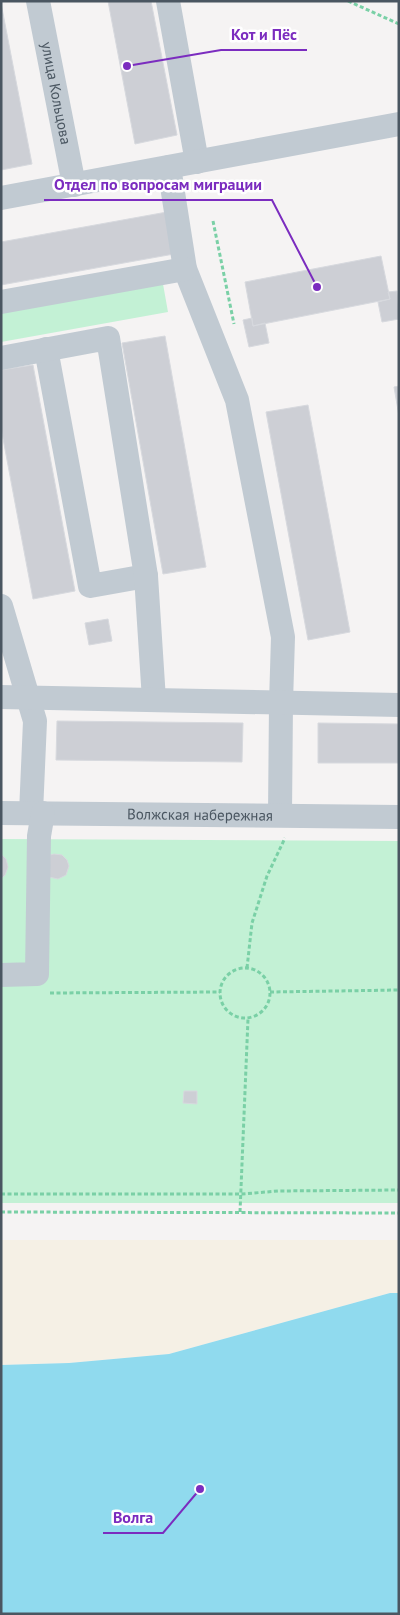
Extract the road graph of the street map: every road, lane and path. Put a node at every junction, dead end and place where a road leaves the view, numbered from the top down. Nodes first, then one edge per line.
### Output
1 (38, 1) edge
2 (168, 1) edge
3 (348, 1) edge
4 (399, 24) edge
5 (399, 124) edge
6 (197, 162) junction
7 (169, 167) junction
8 (74, 185) junction
9 (1, 198) edge
10 (213, 221) dead end
11 (185, 269) junction
12 (1, 302) edge
13 (234, 324) dead end
14 (46, 349) junction
15 (1, 358) edge
16 (146, 576) junction
17 (1, 606) edge
18 (1, 697) edge
19 (28, 697) junction
20 (154, 700) junction
21 (281, 703) junction
22 (399, 705) edge
23 (1, 813) edge
24 (37, 813) junction
25 (399, 817) edge
26 (283, 826) junction
27 (247, 968) junction
28 (1, 975) edge
29 (399, 990) edge
30 (220, 992) junction
31 (270, 992) junction
32 (43, 994) dead end
33 (248, 1018) junction
34 (399, 1190) edge
35 (1, 1194) edge
36 (242, 1194) junction
37 (1, 1212) edge
38 (240, 1212) junction
39 (399, 1213) edge

1 - 8 street, улица Кольцова
2 - 6 street
3 - 4 path
5 - 6 street
6 - 7 street
7 - 8 street
7 - 11 street
8 - 9 street
10 - 13 path
11 - 12 street
11 - 21 street
14 - 15 street
14 - 16 street
14 - 16 street
16 - 20 street
17 - 19 street
18 - 19 street
19 - 20 street
19 - 24 street
20 - 21 street
21 - 22 street
21 - 26 street
23 - 24 street, Волжская набережная
24 - 26 street, Волжская набережная
24 - 28 street
25 - 26 street, Волжская набережная
26 - 27 path
27 - 30 path
27 - 31 path
29 - 31 path
30 - 32 path
30 - 33 path
31 - 33 path
33 - 36 path
34 - 36 path
35 - 36 path
36 - 38 path
37 - 38 path
38 - 39 path

